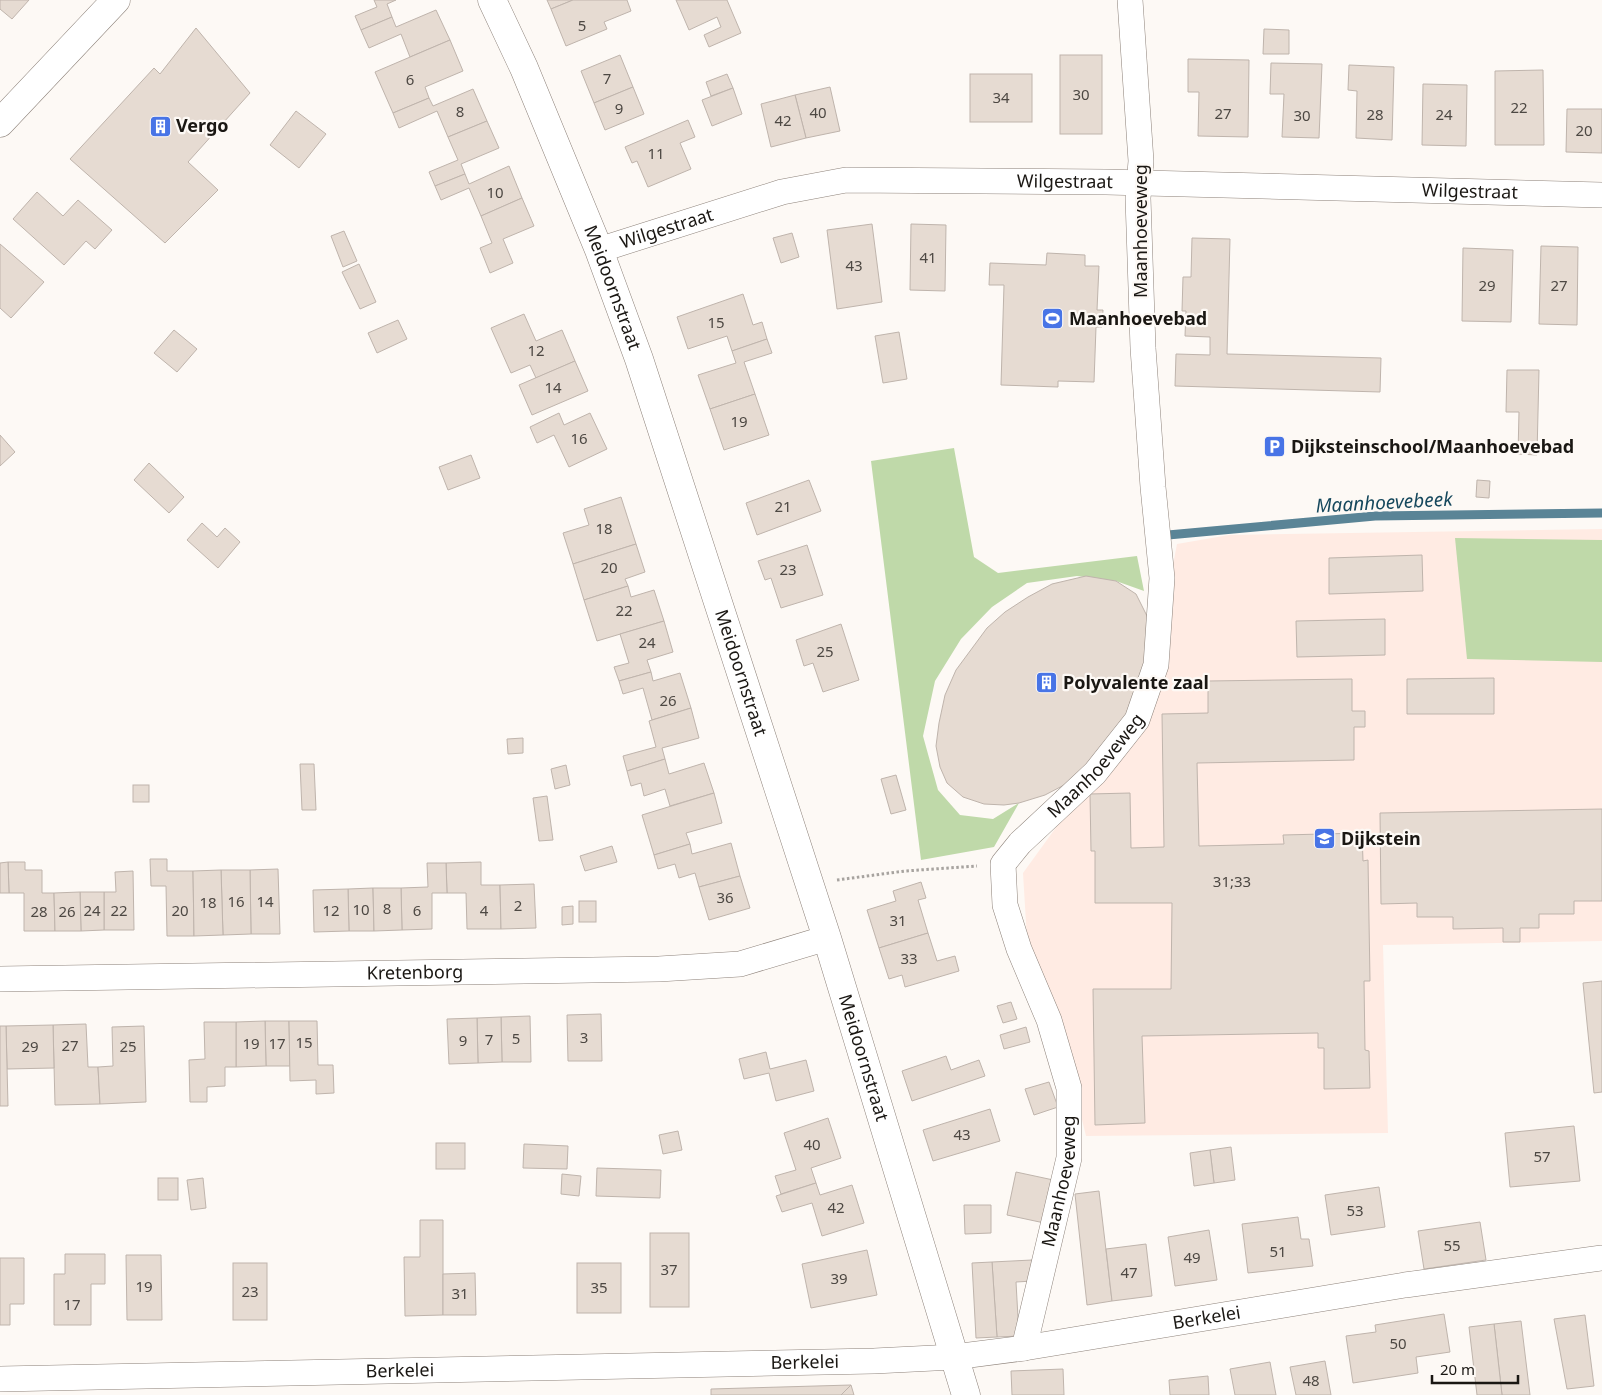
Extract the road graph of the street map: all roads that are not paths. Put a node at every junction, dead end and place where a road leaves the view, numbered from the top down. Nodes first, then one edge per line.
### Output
1 (116, 0) edge
2 (492, 0) edge
3 (1130, 0) edge
4 (0, 124) edge
5 (1138, 183) junction
6 (1602, 195) edge
7 (599, 250) junction
8 (827, 938) junction
9 (0, 979) edge
10 (1602, 1258) edge
11 (1024, 1348) junction
12 (954, 1357) junction
13 (0, 1379) edge
14 (966, 1395) edge

1 - 4 street
2 - 7 street, Meidoornstraat
3 - 5 street, Maanhoeveweg
5 - 6 street, Wilgestraat
5 - 7 street, Wilgestraat
5 - 11 street, Maanhoeveweg
7 - 8 street, Meidoornstraat
8 - 9 street, Kretenborg
8 - 12 street, Meidoornstraat
10 - 11 street, Berkelei
11 - 12 street, Berkelei
12 - 13 street, Berkelei
12 - 14 street, Meidoornstraat

